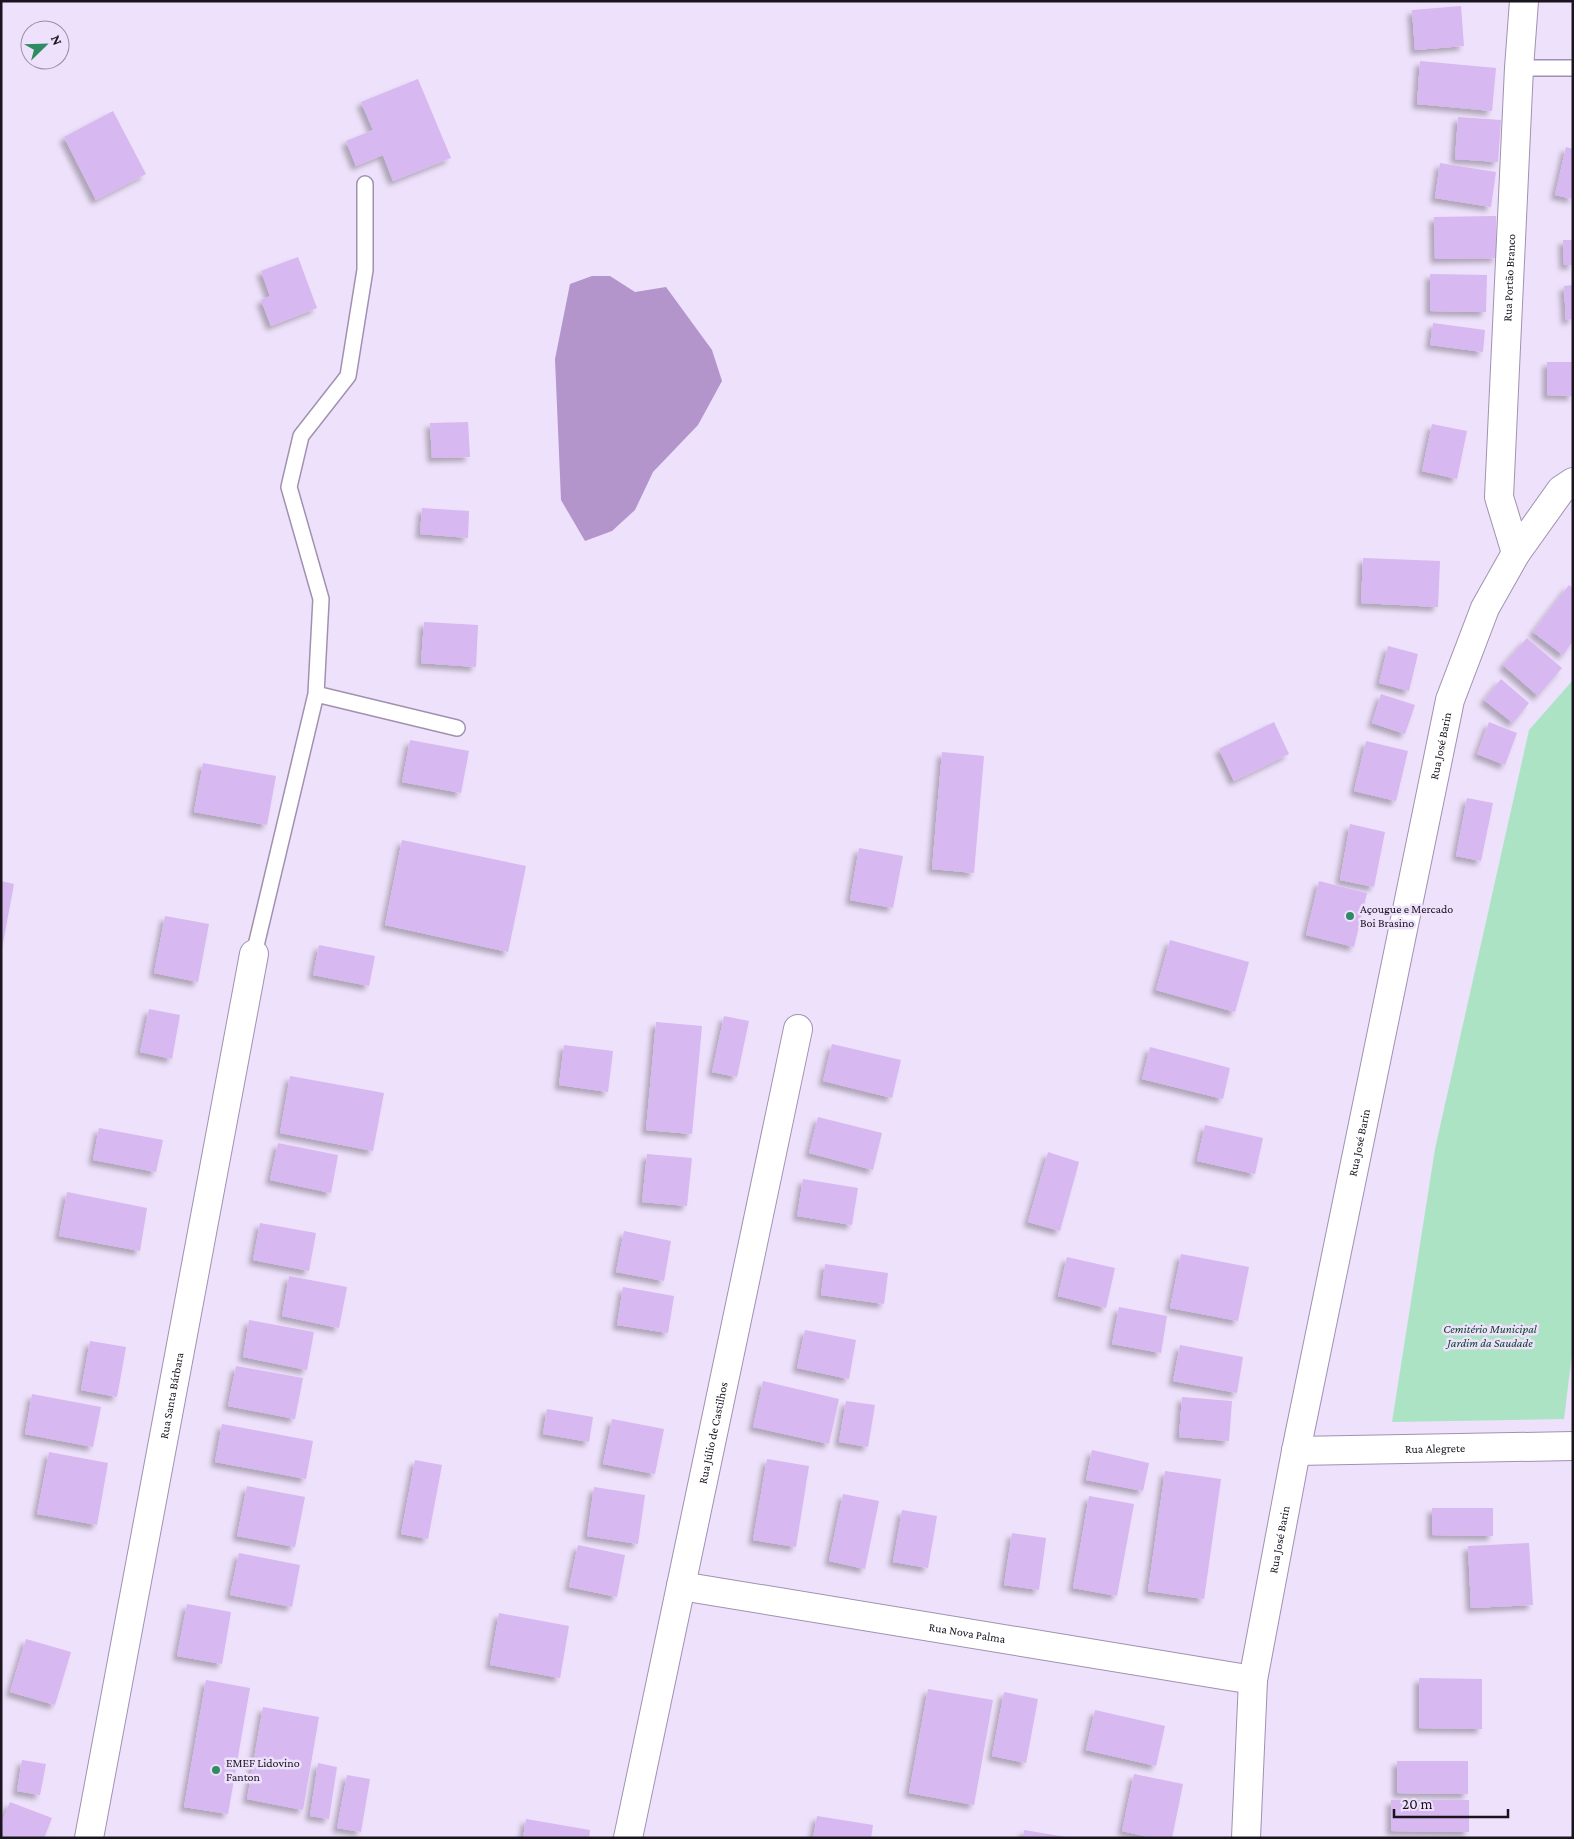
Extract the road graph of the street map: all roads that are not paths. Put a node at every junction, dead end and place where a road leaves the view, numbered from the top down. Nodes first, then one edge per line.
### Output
1 (1524, 1) edge
2 (1519, 68) junction
3 (1573, 68) edge
4 (365, 184) dead end
5 (1573, 482) edge
6 (1516, 552) junction
7 (316, 694) junction
8 (457, 728) dead end
9 (254, 954) joint
10 (798, 1029) dead end
11 (1573, 1446) edge
12 (1296, 1451) junction
13 (681, 1586) junction
14 (1253, 1680) junction
15 (89, 1838) edge
16 (628, 1838) edge
17 (1246, 1838) edge

1 - 2 street, Rua Portão Branco
2 - 3 lane
2 - 6 street, Rua Portão Branco
4 - 7 lane
5 - 6 street, Rua José Barin
6 - 12 street, Rua José Barin
7 - 8 lane
7 - 9 lane
9 - 15 street, Rua Santa Bárbara
10 - 13 street, Rua Júlio de Castilhos
11 - 12 street, Rua Alegrete
12 - 14 street, Rua José Barin
13 - 14 street, Rua Nova Palma
13 - 16 street, Rua Júlio de Castilhos
14 - 17 street, Rua José Barin

